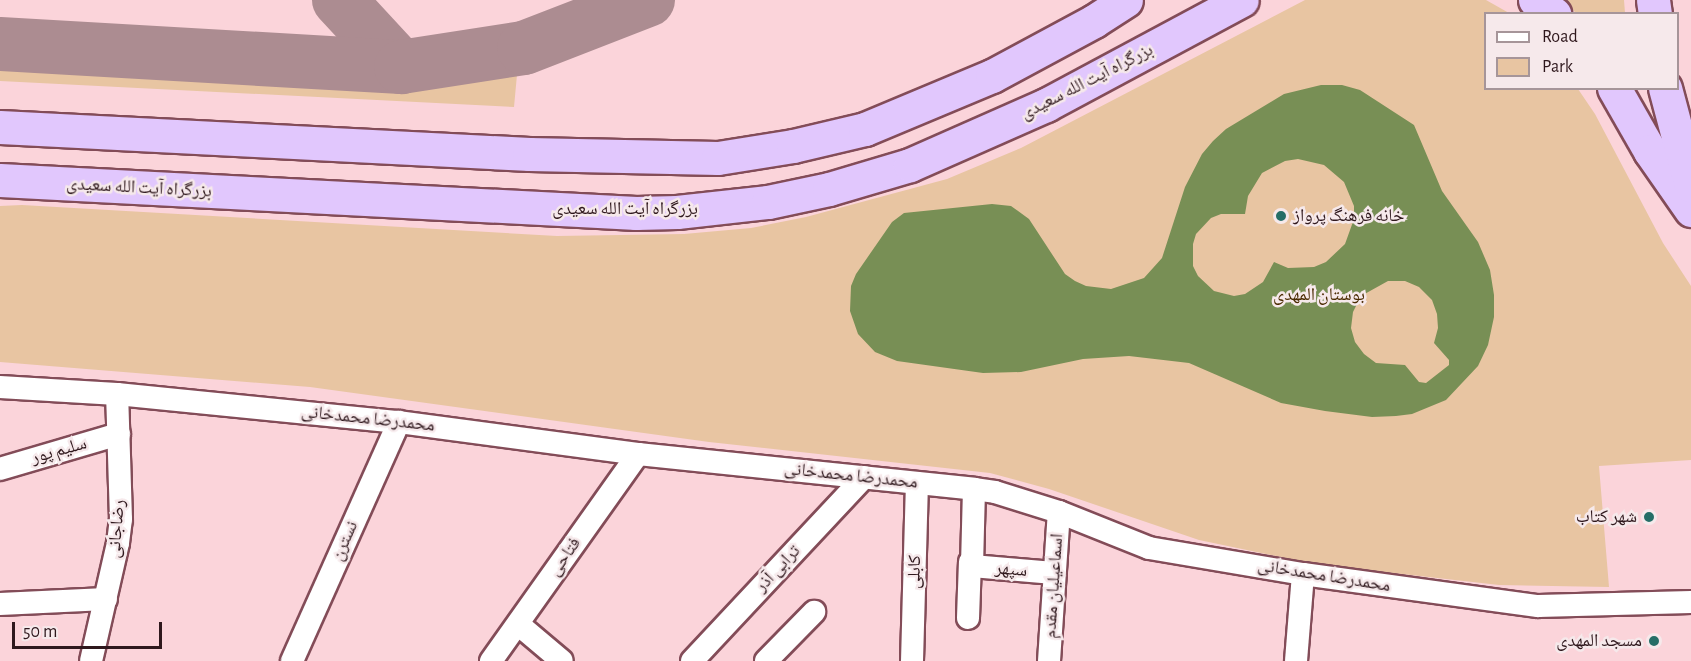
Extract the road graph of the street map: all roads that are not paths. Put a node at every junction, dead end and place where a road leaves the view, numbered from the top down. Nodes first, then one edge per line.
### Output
1 (1126, 0) edge
2 (1242, 0) edge
3 (1535, 0) edge
4 (1551, 12) edge
5 (1615, 90) edge
6 (1666, 90) edge
7 (0, 127) edge
8 (0, 180) edge
9 (1691, 186) edge
10 (1691, 210) edge
11 (0, 387) edge
12 (117, 394) junction
13 (399, 422) junction
14 (119, 434) junction
15 (638, 454) junction
16 (0, 469) edge
17 (864, 477) junction
18 (917, 483) junction
19 (974, 489) junction
20 (1059, 512) junction
21 (970, 562) junction
22 (1054, 573) junction
23 (1303, 574) junction
24 (106, 599) junction
25 (1691, 602) edge
26 (0, 604) edge
27 (814, 612) dead end
28 (968, 618) dead end
29 (518, 624) junction
30 (91, 661) edge
31 (292, 661) edge
32 (491, 661) edge
33 (562, 661) edge
34 (692, 661) edge
35 (766, 661) edge
36 (912, 661) edge
37 (1049, 661) edge
38 (1296, 661) edge

1 - 7 highway
2 - 8 highway, بزرگراه آیت الله سعیدی
3 - 4 highway
5 - 10 highway
6 - 9 highway
11 - 12 street, محمدرضا محمدخانی
12 - 13 street, محمدرضا محمدخانی
12 - 14 street, رضاجانی
13 - 15 street, محمدرضا محمدخانی
13 - 31 street, نسترن
14 - 16 street, سلیم پور
14 - 24 street, رضاجانی
15 - 17 street, محمدرضا محمدخانی
15 - 29 street, فتاحی
17 - 18 street, محمدرضا محمدخانی
17 - 34 street, ترابی آذر
18 - 19 street, محمدرضا محمدخانی
18 - 36 street, کابلی
19 - 20 street, محمدرضا محمدخانی
19 - 21 street, سپهر
20 - 22 street, اسماعیلیان مقدم
20 - 23 street, محمدرضا محمدخانی
21 - 22 street, سپهر
21 - 28 street, سپهر
22 - 37 street, اسماعیلیان مقدم
23 - 25 street, محمدرضا محمدخانی
23 - 38 street
24 - 26 street
24 - 30 street, رضاجانی
27 - 35 street
29 - 32 street, فتاحی
29 - 33 street

